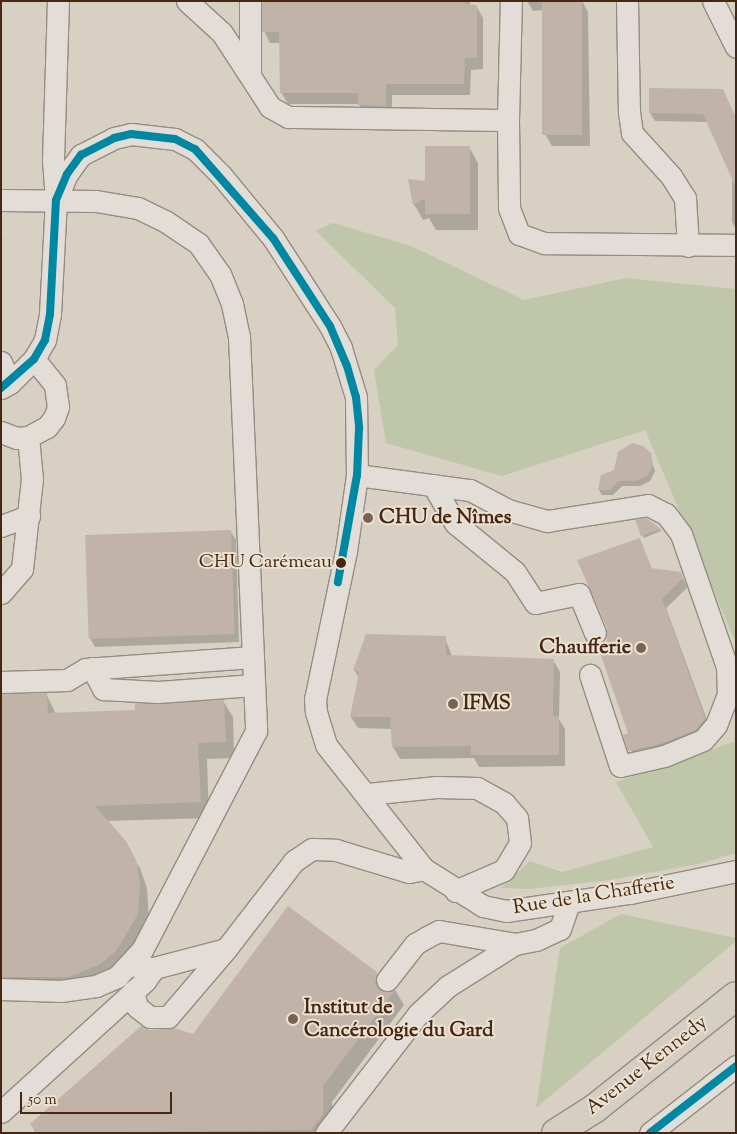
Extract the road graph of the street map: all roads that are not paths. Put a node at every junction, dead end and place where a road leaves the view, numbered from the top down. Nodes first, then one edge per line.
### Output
1 (58, 1) edge
2 (187, 1) edge
3 (250, 1) edge
4 (511, 1) edge
5 (627, 1) edge
6 (713, 1) edge
7 (736, 47) edge
8 (250, 74) junction
9 (508, 120) junction
10 (1, 200) edge
11 (56, 200) junction
12 (736, 245) edge
13 (688, 246) junction
14 (34, 359) junction
15 (1, 362) edge
16 (6, 386) edge
17 (1, 432) edge
18 (28, 437) junction
19 (357, 475) junction
20 (433, 486) junction
21 (29, 516) junction
22 (1, 526) edge
23 (1, 593) edge
24 (595, 633) dead end
25 (253, 657) junction
26 (92, 668) junction
27 (590, 675) dead end
28 (1, 682) edge
29 (254, 685) junction
30 (367, 794) junction
31 (424, 869) junction
32 (736, 871) edge
33 (454, 891) junction
34 (569, 903) junction
35 (515, 944) junction
36 (226, 949) junction
37 (128, 965) junction
38 (154, 968) junction
39 (387, 980) dead end
40 (1, 989) edge
41 (133, 991) junction
42 (736, 996) edge
43 (736, 1018) edge
44 (736, 1066) edge
45 (1, 1112) edge
46 (326, 1133) edge
47 (556, 1133) edge
48 (590, 1133) edge
49 (650, 1133) edge

1 - 11 street
2 - 8 street
3 - 8 street
4 - 9 street
5 - 13 street
6 - 7 street
8 - 9 street
9 - 13 street
10 - 11 street
11 - 14 street
11 - 19 street
11 - 25 street
12 - 13 street
14 - 16 street
14 - 18 street
15 - 16 street
17 - 18 street
18 - 21 street
19 - 20 street
19 - 30 street
20 - 24 street
20 - 27 street
21 - 22 street
21 - 23 street
25 - 26 street
25 - 29 street
26 - 28 street
26 - 29 street
29 - 37 street
30 - 31 street
30 - 33 street
31 - 33 street, Rue de la Chafferie
31 - 36 street
32 - 34 street, Rue de la Chafferie
33 - 34 street, Rue de la Chafferie
34 - 35 street
35 - 39 street
35 - 46 street
36 - 38 street
36 - 41 street
37 - 38 street
37 - 40 street
38 - 41 street
41 - 45 street
42 - 47 main road, Avenue Kennedy
43 - 48 main road, Avenue Kennedy
44 - 49 street

